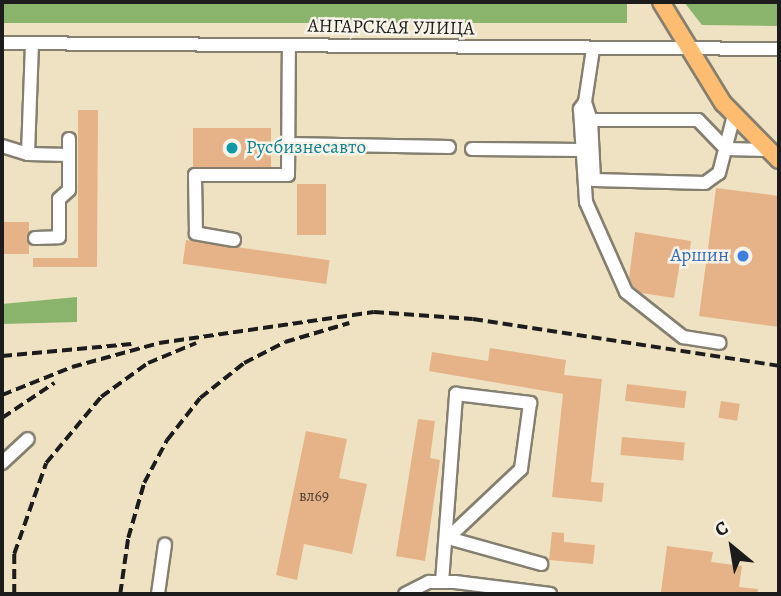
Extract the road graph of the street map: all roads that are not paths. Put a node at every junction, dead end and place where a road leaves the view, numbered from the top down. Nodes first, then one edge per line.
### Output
1 (661, 2) edge
2 (2, 43) edge
3 (32, 44) junction
4 (289, 46) junction
5 (779, 48) edge
6 (593, 49) junction
7 (688, 50) junction
8 (585, 102) junction
9 (734, 115) junction
10 (591, 120) junction
11 (69, 139) dead end
12 (288, 144) junction
13 (449, 147) dead end
14 (4, 148) edge
15 (472, 149) dead end
16 (726, 149) junction
17 (581, 150) junction
18 (28, 154) junction
19 (69, 155) junction
20 (774, 155) edge
21 (35, 238) dead end
22 (234, 240) dead end
23 (720, 342) dead end
24 (28, 439) dead end
25 (2, 463) edge
26 (448, 538) junction
27 (165, 544) dead end
28 (541, 564) dead end
29 (442, 582) junction
30 (158, 594) edge
31 (405, 594) edge
32 (550, 594) edge

1 - 7 main road
2 - 3 street, АНГАРСКАЯ УЛИЦА
3 - 4 street, АНГАРСКАЯ УЛИЦА
3 - 18 street
4 - 6 street, АНГАРСКАЯ УЛИЦА
4 - 12 street
5 - 7 street, АНГАРСКАЯ УЛИЦА
6 - 7 street, АНГАРСКАЯ УЛИЦА
6 - 8 street
7 - 9 main road
8 - 10 street
8 - 17 street
9 - 16 street
9 - 20 main road
10 - 16 street
10 - 16 street
11 - 19 street
12 - 13 street
12 - 22 street
14 - 18 street
15 - 17 street
16 - 20 street
17 - 23 street
18 - 19 street
19 - 21 street
24 - 25 street
26 - 26 street
26 - 28 street
26 - 29 street
27 - 30 street
29 - 31 street
29 - 32 street

